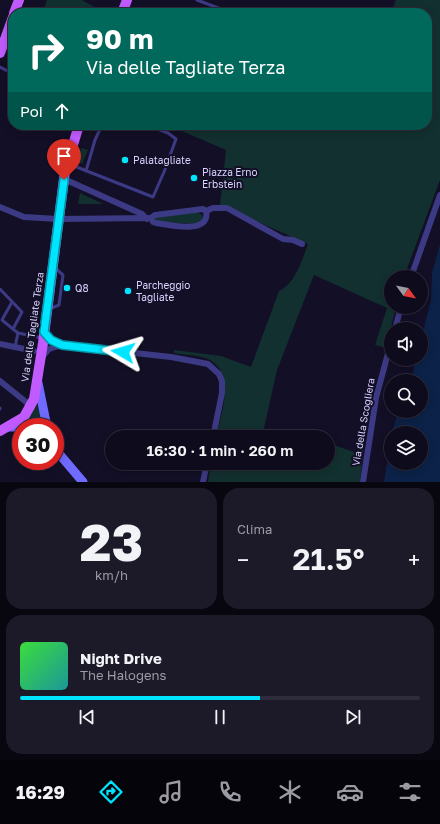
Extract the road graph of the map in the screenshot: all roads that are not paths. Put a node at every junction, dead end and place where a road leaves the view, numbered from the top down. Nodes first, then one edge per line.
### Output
1 (197, 0) edge
2 (219, 8) edge
3 (8, 30) edge
4 (8, 35) edge
5 (5, 38) junction
6 (0, 53) edge
7 (77, 130) edge
8 (99, 130) edge
9 (159, 130) edge
10 (67, 164) junction
11 (86, 171) junction
12 (64, 180) junction
13 (440, 195) edge
14 (0, 207) edge
15 (206, 211) junction
16 (149, 218) junction
17 (58, 219) junction
18 (302, 244) dead end
19 (413, 270) edge
20 (0, 289) edge
21 (12, 302) junction
22 (13, 329) junction
23 (18, 333) junction
24 (44, 335) junction
25 (0, 344) edge
26 (62, 345) junction
27 (15, 347) junction
28 (34, 351) dead end
29 (41, 360) junction
30 (385, 366) edge
31 (0, 381) edge
32 (38, 381) junction
33 (31, 406) junction
34 (45, 418) edge
35 (4, 429) edge
36 (214, 430) edge
37 (64, 459) edge
38 (206, 470) edge
39 (83, 482) edge
40 (203, 482) edge
41 (363, 482) edge

1 - 2 lane
3 - 5 main road
4 - 5 street
5 - 6 main road
7 - 10 main road, Via delle Tagliate Terza
8 - 11 lane
9 - 11 lane
10 - 11 lane
10 - 12 main road, Via delle Tagliate Terza
12 - 16 street
12 - 17 main road, Via delle Tagliate Terza
13 - 19 street
14 - 17 street
15 - 16 street
15 - 16 street
15 - 18 street
16 - 17 street
17 - 24 main road, Via delle Tagliate Terza
20 - 21 lane
21 - 22 lane
21 - 22 lane
22 - 23 lane
23 - 24 lane
23 - 27 lane
24 - 26 street
24 - 29 main road, Via delle Tagliate Terza
25 - 27 street
26 - 29 street
26 - 36 street
27 - 28 street
29 - 32 main road, Via delle Tagliate Terza
30 - 41 street, Via della Scogliera
31 - 33 street
32 - 33 main road, Via delle Tagliate Terza
32 - 34 main road
33 - 35 main road, Via delle Tagliate Terza
37 - 39 main road
38 - 40 street

